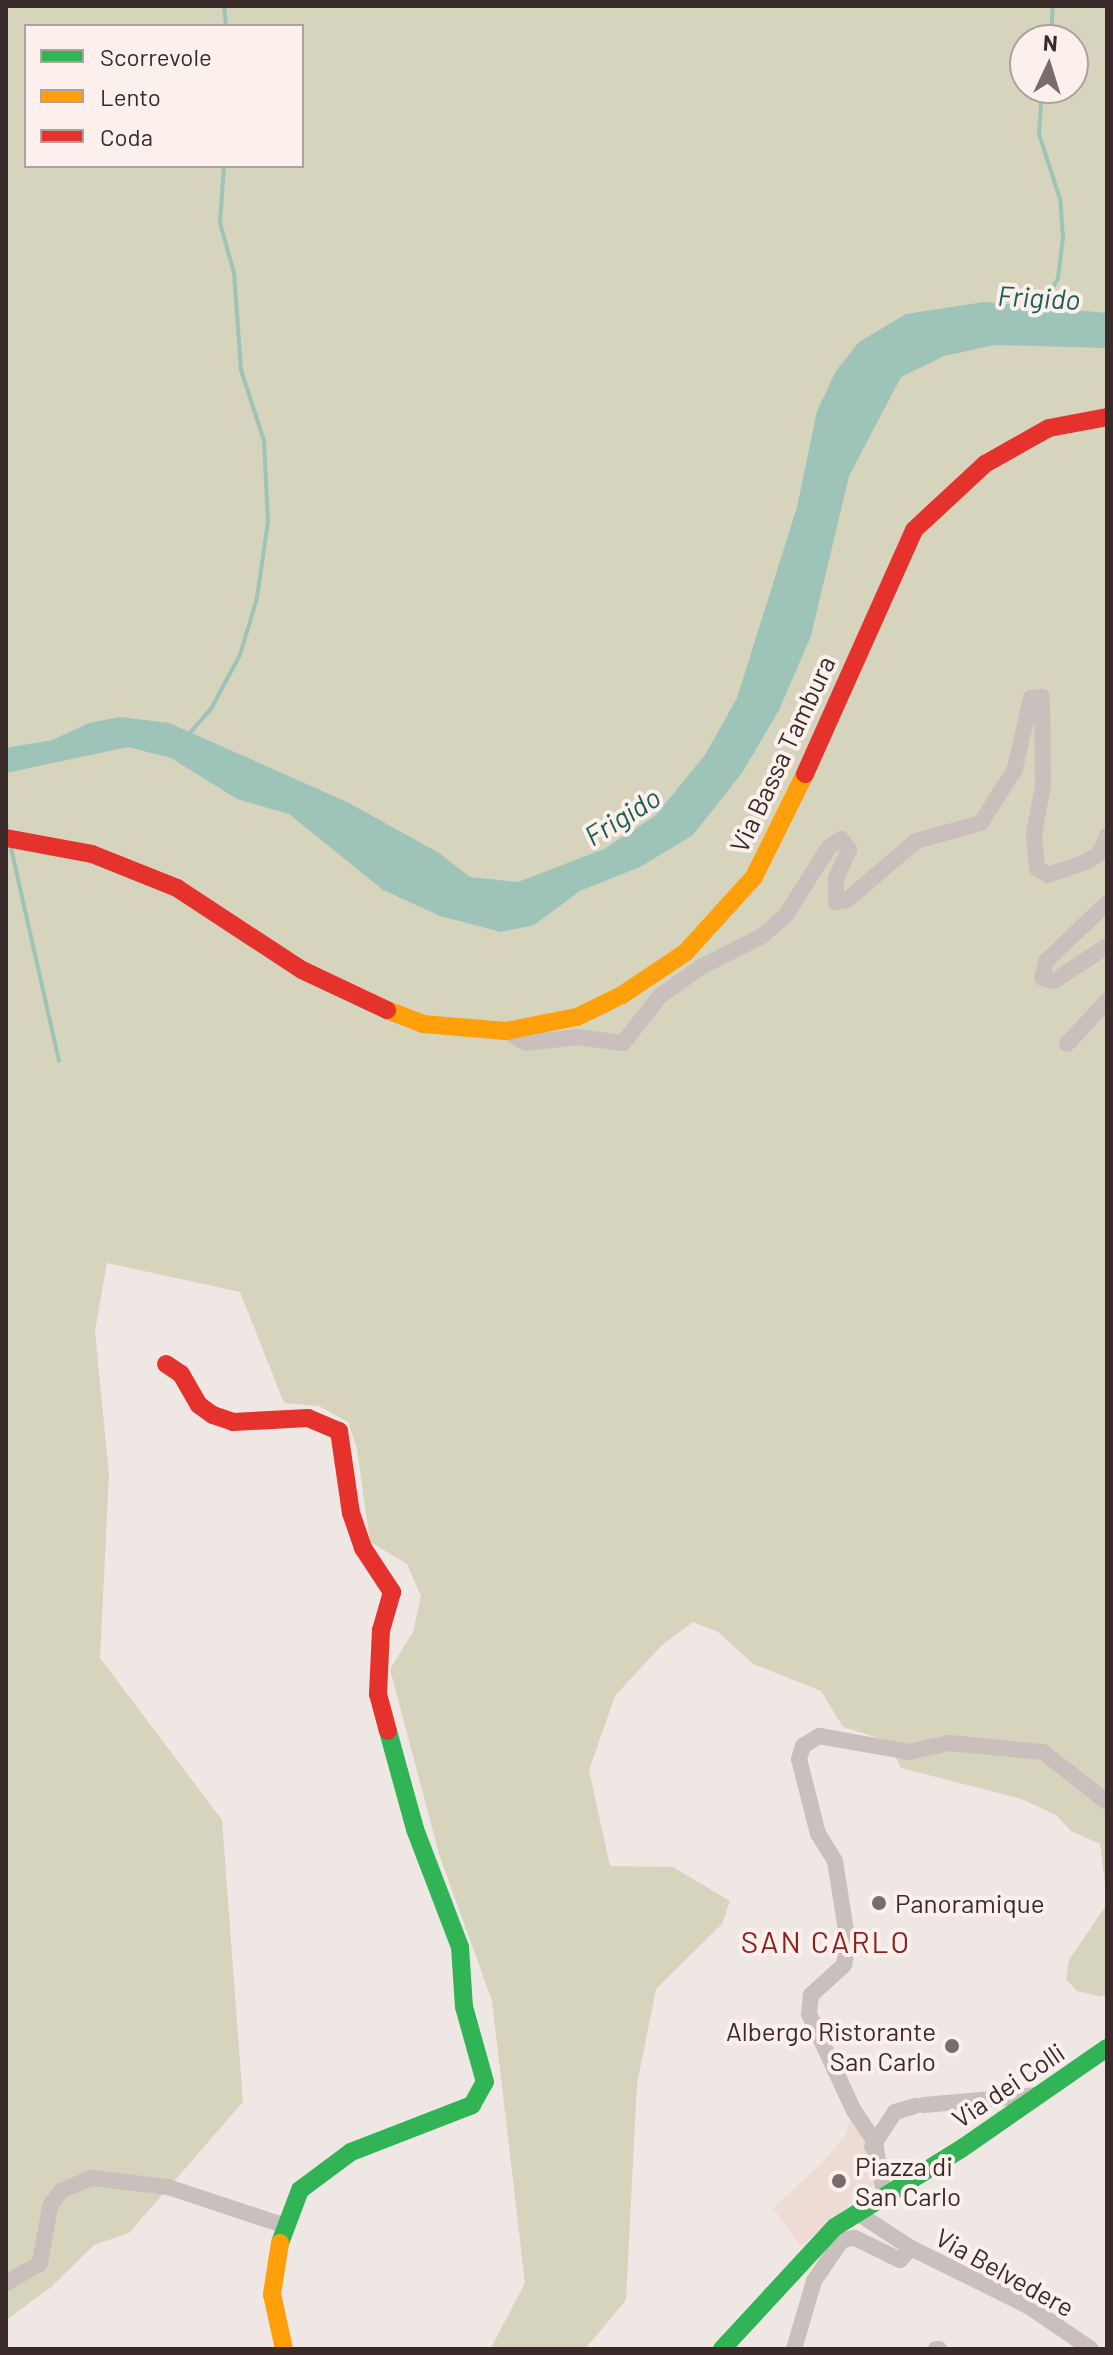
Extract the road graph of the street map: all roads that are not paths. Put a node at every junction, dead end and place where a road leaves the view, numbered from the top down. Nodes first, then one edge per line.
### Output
1 (1107, 417) edge
2 (1107, 836) edge
3 (6, 838) edge
4 (1107, 903) edge
5 (1107, 946) edge
6 (1107, 1001) edge
7 (506, 1031) junction
8 (1067, 1044) dead end
9 (166, 1364) dead end
10 (1107, 1802) edge
11 (1107, 2048) edge
12 (1042, 2095) junction
13 (874, 2145) junction
14 (884, 2194) junction
15 (856, 2212) junction
16 (283, 2225) junction
17 (911, 2248) junction
18 (6, 2283) edge
19 (284, 2349) edge
20 (722, 2349) edge
21 (794, 2349) edge
22 (1091, 2349) edge

1 - 7 street, Via Bassa Tambura
2 - 7 street
3 - 7 street, Via Bassa Tambura
4 - 5 street
6 - 8 street
9 - 16 street
10 - 13 street
11 - 12 street, Via dei Colli
12 - 13 street
12 - 14 street, Via dei Colli
13 - 14 street
14 - 15 street, Via dei Colli
15 - 17 street, Via Belvedere
15 - 20 street, Via dei Colli
16 - 18 street
16 - 19 street
17 - 21 street
17 - 22 street, Via Belvedere

